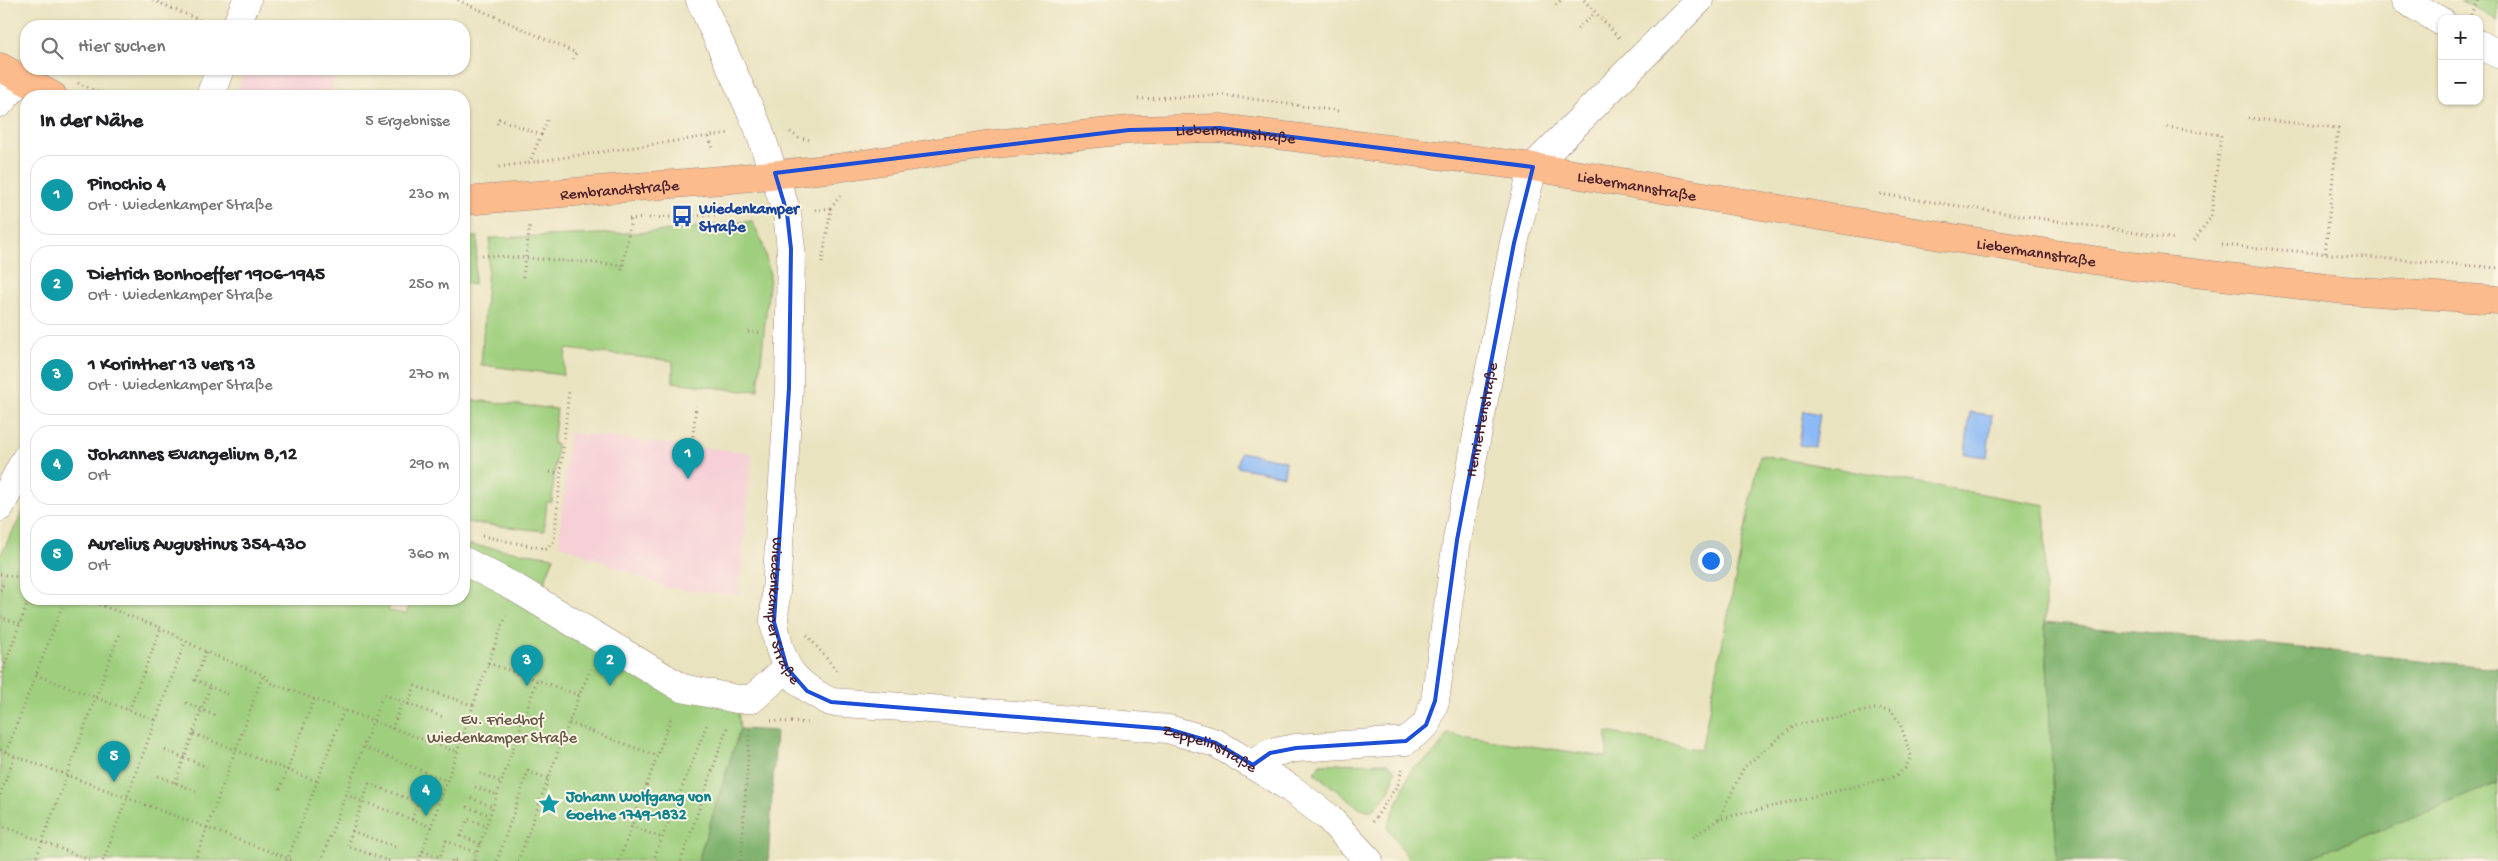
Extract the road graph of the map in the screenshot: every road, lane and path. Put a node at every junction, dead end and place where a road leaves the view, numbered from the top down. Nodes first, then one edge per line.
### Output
1 (153, 0) edge
2 (247, 0) edge
3 (458, 0) edge
4 (700, 0) edge
5 (1561, 0) edge
6 (1584, 0) edge
7 (1700, 0) edge
8 (2405, 0) edge
9 (2478, 0) edge
10 (1556, 5) dead end
11 (2474, 8) dead end
12 (1595, 12) junction
13 (200, 20) edge
14 (239, 20) edge
15 (2438, 20) edge
16 (1577, 29) dead end
17 (2483, 46) edge
18 (2498, 54) edge
19 (1639, 59) junction
20 (572, 61) dead end
21 (10, 73) edge
22 (218, 75) edge
23 (41, 90) edge
24 (212, 90) edge
25 (0, 103) edge
26 (548, 118) dead end
27 (2248, 118) dead end
28 (497, 124) dead end
29 (758, 127) junction
30 (2167, 127) dead end
31 (540, 136) junction
32 (530, 161) junction
33 (1533, 167) junction
34 (493, 168) dead end
35 (775, 173) junction
36 (470, 201) edge
37 (831, 208) dead end
38 (631, 219) dead end
39 (530, 223) dead end
40 (2193, 242) dead end
41 (2325, 254) dead end
42 (482, 255) dead end
43 (526, 257) junction
44 (822, 266) dead end
45 (524, 277) dead end
46 (2498, 300) edge
47 (569, 390) dead end
48 (696, 406) dead end
49 (692, 446) dead end
50 (20, 469) edge
51 (550, 472) dead end
52 (560, 473) junction
53 (0, 507) edge
54 (473, 534) dead end
55 (470, 564) edge
56 (0, 574) edge
57 (20, 577) edge
58 (3, 584) dead end
59 (516, 588) junction
60 (0, 590) edge
61 (27, 605) edge
62 (101, 605) edge
63 (62, 607) dead end
64 (0, 617) edge
65 (20, 624) junction
66 (161, 628) junction
67 (803, 630) dead end
68 (120, 632) dead end
69 (185, 642) junction
70 (206, 652) junction
71 (488, 663) junction
72 (787, 668) junction
73 (591, 669) dead end
74 (838, 672) dead end
75 (36, 675) junction
76 (263, 675) junction
77 (0, 678) edge
78 (536, 680) junction
79 (210, 687) junction
80 (229, 695) dead end
81 (579, 695) junction
82 (97, 698) junction
83 (314, 699) junction
84 (402, 702) junction
85 (186, 703) dead end
86 (408, 705) junction
87 (474, 705) junction
88 (752, 709) junction
89 (129, 710) junction
90 (202, 710) junction
91 (344, 710) junction
92 (673, 713) dead end
93 (711, 715) dead end
94 (1015, 715) joint
95 (216, 716) dead end
96 (445, 718) dead end
97 (156, 720) junction
98 (374, 722) junction
99 (729, 722) dead end
100 (569, 723) junction
101 (813, 724) dead end
102 (392, 729) junction
103 (194, 734) junction
104 (364, 747) junction
105 (0, 750) edge
106 (165, 750) dead end
107 (236, 750) junction
108 (6, 752) junction
109 (457, 752) junction
110 (15, 755) junction
111 (657, 756) junction
112 (185, 758) junction
113 (1404, 762) dead end
114 (1253, 765) junction
115 (207, 767) dead end
116 (288, 770) junction
117 (480, 773) dead end
118 (67, 775) junction
119 (158, 776) dead end
120 (548, 779) junction
121 (316, 781) junction
122 (447, 781) junction
123 (501, 782) junction
124 (175, 783) junction
125 (475, 787) dead end
126 (280, 789) dead end
127 (196, 791) dead end
128 (0, 795) edge
129 (346, 795) junction
130 (497, 795) junction
131 (126, 797) junction
132 (471, 798) dead end
133 (362, 801) junction
134 (467, 807) dead end
135 (493, 807) junction
136 (490, 815) junction
137 (1719, 819) junction
138 (412, 820) junction
139 (1372, 823) dead end
140 (0, 825) edge
141 (486, 826) junction
142 (632, 826) junction
143 (208, 828) junction
144 (431, 828) junction
145 (352, 831) junction
146 (1693, 837) dead end
147 (662, 838) junction
148 (42, 842) junction
149 (480, 844) junction
150 (396, 847) dead end
151 (423, 850) junction
152 (477, 853) junction
153 (287, 860) edge
154 (35, 861) edge
155 (92, 861) edge
156 (103, 861) edge
157 (195, 861) edge
158 (295, 861) edge
159 (321, 861) edge
160 (389, 861) edge
161 (419, 861) edge
162 (452, 861) edge
163 (458, 861) edge
164 (474, 861) edge
165 (496, 861) edge
166 (518, 861) edge
167 (619, 861) edge
168 (654, 861) edge
169 (681, 861) edge
170 (741, 861) edge
171 (1369, 861) edge

1 - 13 path
2 - 14 street
3 - 20 path
4 - 29 street, Wiedenkamper Straße
5 - 10 path
6 - 12 path
7 - 19 street
8 - 15 street
9 - 11 path
12 - 16 path
12 - 19 path
17 - 18 street
19 - 33 street
21 - 23 main road
21 - 25 street
22 - 24 street
26 - 31 path
27 - 41 path
28 - 31 path
29 - 32 path
29 - 35 street, Wiedenkamper Straße
30 - 40 path
31 - 32 path
32 - 34 path
33 - 35 main road, Liebermannstraße
33 - 46 main road, Liebermannstraße
33 - 114 street, Henriettenstraße
35 - 36 main road, Rembrandtstraße
35 - 72 street, Wiedenkamper Straße
37 - 44 path
38 - 43 path
39 - 43 path
42 - 43 path
43 - 45 path
47 - 52 path
48 - 49 path
50 - 53 street
51 - 52 path
52 - 54 path
55 - 59 street
56 - 57 path
58 - 60 path
59 - 71 path
59 - 88 street
61 - 65 path
62 - 66 path
63 - 75 path
64 - 65 path
65 - 77 path
66 - 69 path
66 - 89 path
67 - 74 path
68 - 82 path
69 - 70 path
69 - 97 path
70 - 76 path
70 - 79 path
71 - 78 path
71 - 87 path
72 - 88 street
72 - 94 street, Wiedenkamper Straße
73 - 81 path
75 - 82 path
75 - 108 path
76 - 83 path
76 - 107 path
78 - 81 path
78 - 123 path
79 - 80 path
79 - 90 path
81 - 100 path
82 - 89 path
82 - 118 path
83 - 91 path
83 - 116 path
84 - 86 path
84 - 98 path
84 - 102 path
85 - 90 path
86 - 87 path
86 - 96 path
87 - 109 path
88 - 101 path
88 - 170 path
89 - 97 path
90 - 95 path
90 - 103 path
91 - 98 path
91 - 121 path
92 - 111 path
93 - 147 path
94 - 114 street, Zeppelinstraße
97 - 131 path
98 - 102 path
98 - 104 path
99 - 169 path
100 - 111 path
100 - 120 path
102 - 109 path
103 - 107 path
103 - 112 path
104 - 122 path
104 - 129 path
105 - 108 path
106 - 112 path
107 - 116 path
107 - 143 path
108 - 110 path
109 - 122 path
110 - 118 path
110 - 128 path
111 - 142 path
112 - 115 path
112 - 124 path
113 - 139 path
114 - 171 street, Zeppelinstraße
116 - 121 path
116 - 126 path
117 - 123 path
118 - 131 path
118 - 148 path
119 - 124 path
120 - 165 path
120 - 166 path
121 - 153 path
122 - 144 path
123 - 130 path
124 - 127 path
125 - 130 path
129 - 133 path
129 - 159 path
130 - 135 path
131 - 143 path
131 - 156 path
132 - 135 path
133 - 138 path
133 - 138 path
133 - 145 path
134 - 136 path
135 - 136 path
136 - 141 path
137 - 137 path
137 - 146 path
138 - 144 path
140 - 148 path
141 - 149 path
141 - 149 path
142 - 147 path
142 - 167 path
143 - 153 path
143 - 157 path
144 - 151 path
145 - 150 path
145 - 160 path
147 - 168 path
148 - 154 path
148 - 155 path
149 - 152 path
151 - 152 path
151 - 161 path
152 - 164 path
153 - 158 path
162 - 163 path

